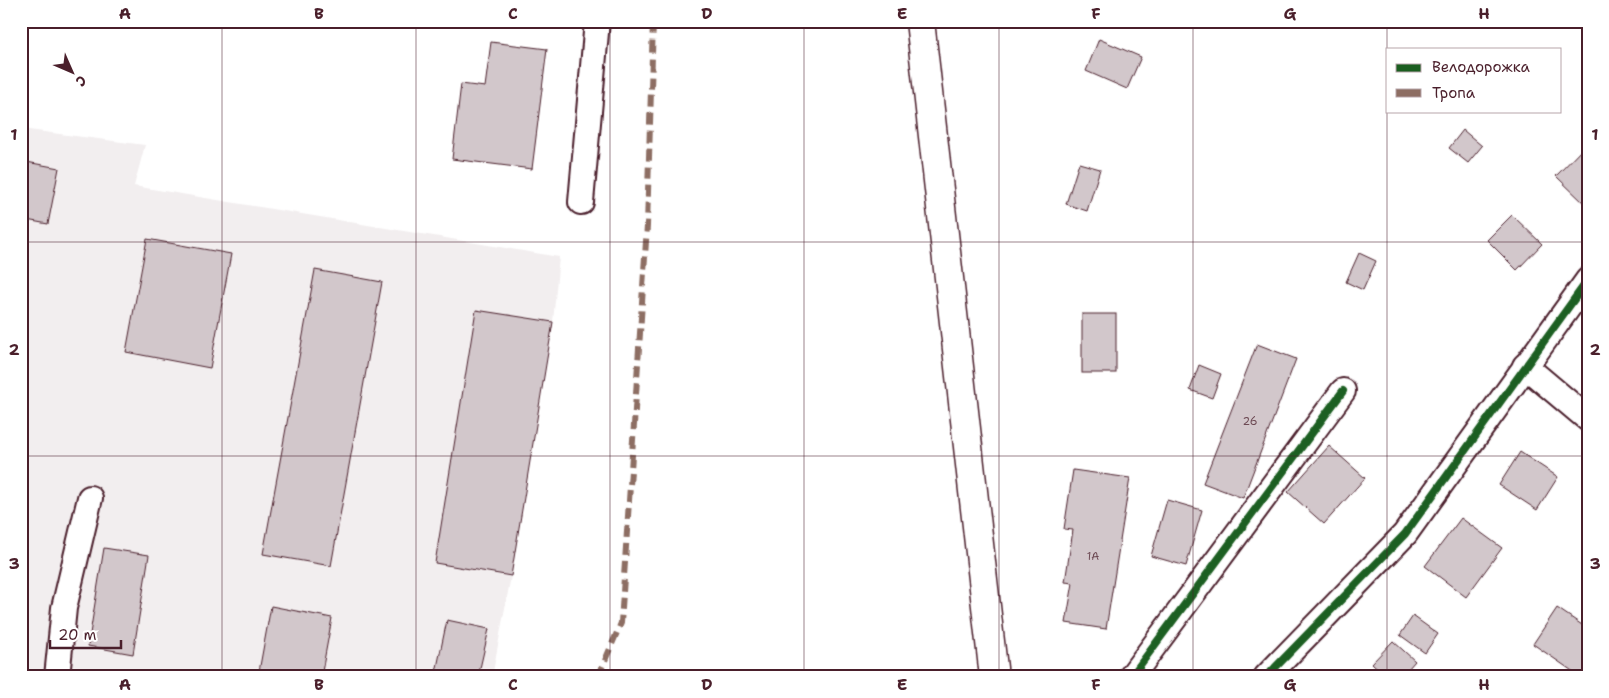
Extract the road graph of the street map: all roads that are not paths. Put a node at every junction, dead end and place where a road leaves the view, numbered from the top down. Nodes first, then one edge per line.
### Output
1 (597, 21) edge
2 (920, 21) edge
3 (581, 202) dead end
4 (1588, 280) edge
5 (1525, 366) junction
6 (1343, 391) dead end
7 (1588, 419) edge
8 (90, 498) dead end
9 (57, 677) edge
10 (994, 677) edge
11 (1131, 677) edge
12 (1266, 677) edge

1 - 3 street
2 - 10 main road
4 - 5 street
5 - 7 street
5 - 12 street
6 - 11 street
8 - 9 street

